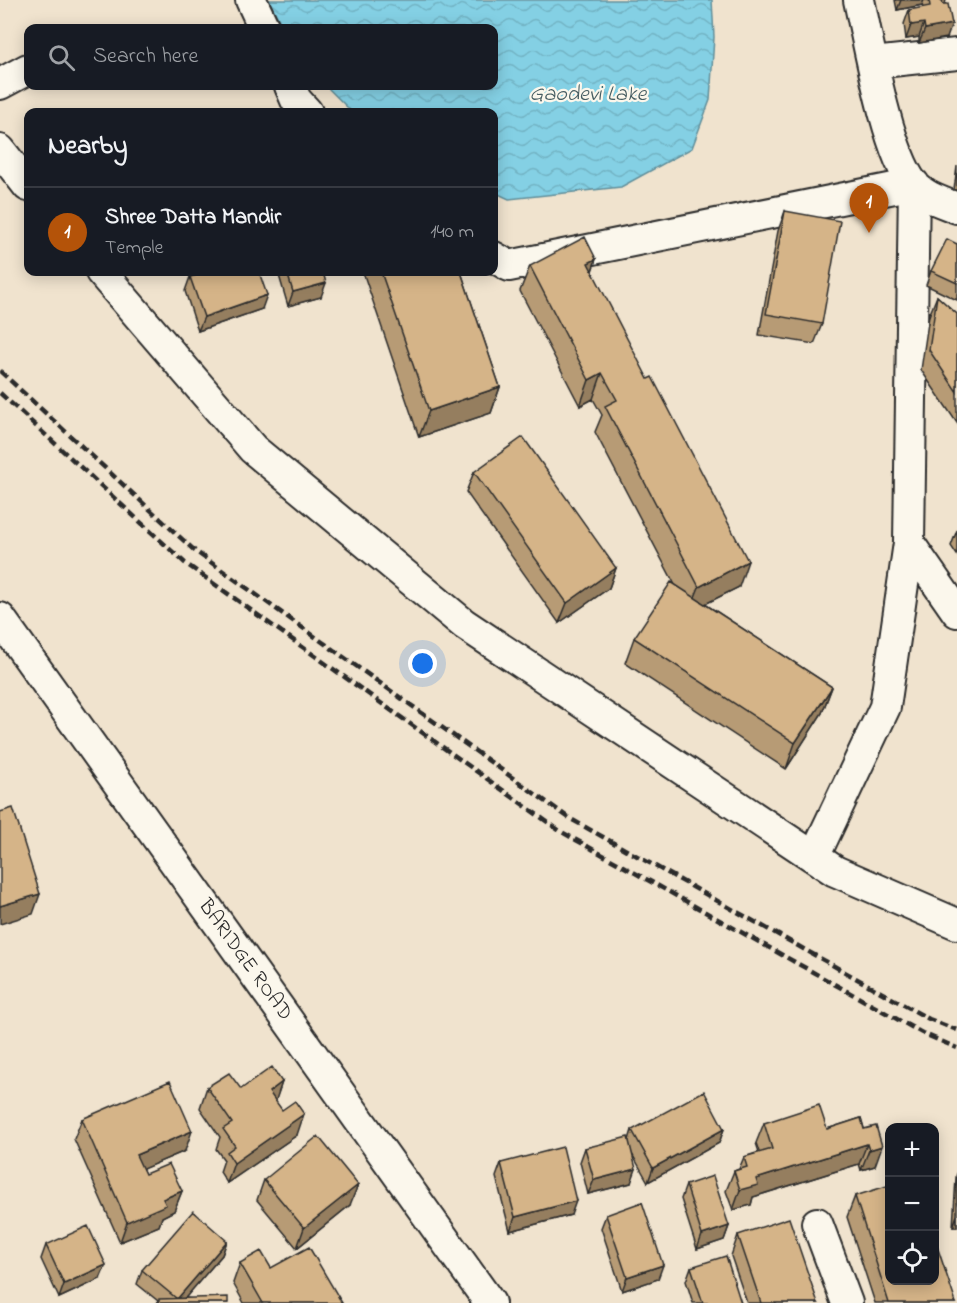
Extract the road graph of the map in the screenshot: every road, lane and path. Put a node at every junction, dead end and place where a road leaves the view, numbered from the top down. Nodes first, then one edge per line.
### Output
1 (251, 0) edge
2 (859, 0) edge
3 (262, 24) edge
4 (957, 54) edge
5 (873, 63) junction
6 (24, 71) edge
7 (0, 84) edge
8 (292, 90) edge
9 (303, 108) edge
10 (0, 150) edge
11 (24, 181) edge
12 (914, 184) junction
13 (957, 208) edge
14 (498, 259) edge
15 (105, 276) edge
16 (909, 543) junction
17 (957, 612) edge
18 (3, 629) edge
19 (814, 857) junction
20 (957, 924) edge
21 (490, 1303) edge
22 (847, 1303) edge
23 (866, 1303) edge

1 - 3 street
2 - 5 street
4 - 5 street
5 - 12 street
6 - 7 street
8 - 9 street
10 - 11 street
12 - 13 street
12 - 14 street
12 - 16 street
15 - 19 street
16 - 17 street
16 - 19 street
18 - 21 street, BARIDGE ROAD
19 - 20 street
22 - 23 street

